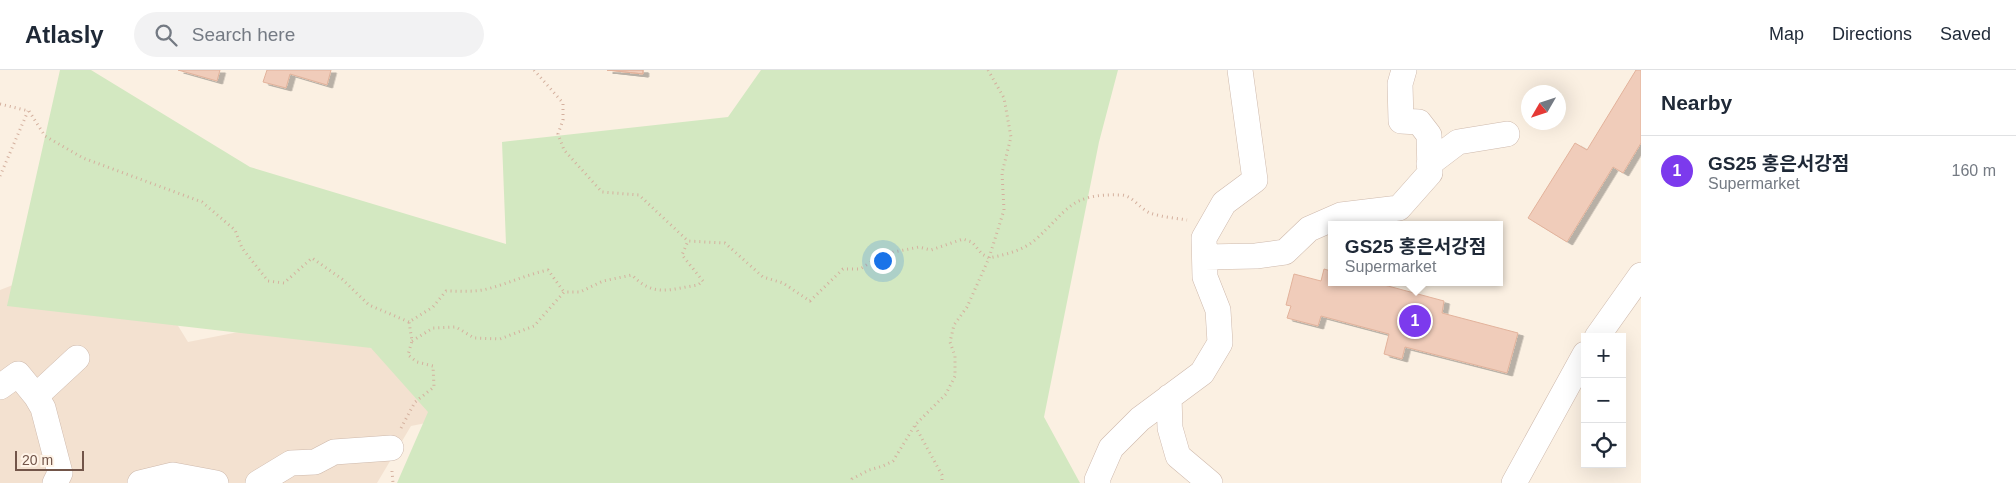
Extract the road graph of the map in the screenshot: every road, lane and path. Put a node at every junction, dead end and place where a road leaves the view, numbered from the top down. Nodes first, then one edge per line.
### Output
1 (534, 70) edge
2 (988, 70) edge
3 (1240, 70) edge
4 (1404, 70) edge
5 (0, 104) edge
6 (29, 111) junction
7 (1507, 134) dead end
8 (1429, 164) junction
9 (0, 176) edge
10 (1404, 216) edge
11 (1212, 226) junction
12 (688, 241) junction
13 (1205, 257) junction
14 (989, 258) junction
15 (1639, 284) edge
16 (564, 292) junction
17 (409, 322) junction
18 (1600, 333) edge
19 (412, 341) junction
20 (77, 358) dead end
21 (1581, 361) edge
22 (0, 387) edge
23 (36, 396) junction
24 (1169, 397) junction
25 (915, 425) junction
26 (391, 448) junction
27 (1208, 482) edge
28 (55, 483) edge
29 (140, 483) edge
30 (216, 483) edge
31 (258, 483) edge
32 (393, 483) edge
33 (852, 483) edge
34 (942, 483) edge
35 (1098, 483) edge
36 (1514, 483) edge

1 - 12 path
2 - 14 path
3 - 11 street
4 - 8 street
5 - 6 path
6 - 9 path
6 - 17 path
7 - 8 street
8 - 10 street
10 - 13 street
11 - 13 street
11 - 14 path
12 - 14 path
12 - 16 path
13 - 24 street
14 - 25 path
15 - 18 street
16 - 17 path
16 - 19 path
17 - 19 path
19 - 26 path
20 - 23 street
21 - 36 street
22 - 23 street
23 - 28 street
24 - 27 street
24 - 35 street
25 - 33 path
25 - 34 path
26 - 31 street
26 - 32 path
29 - 30 street

